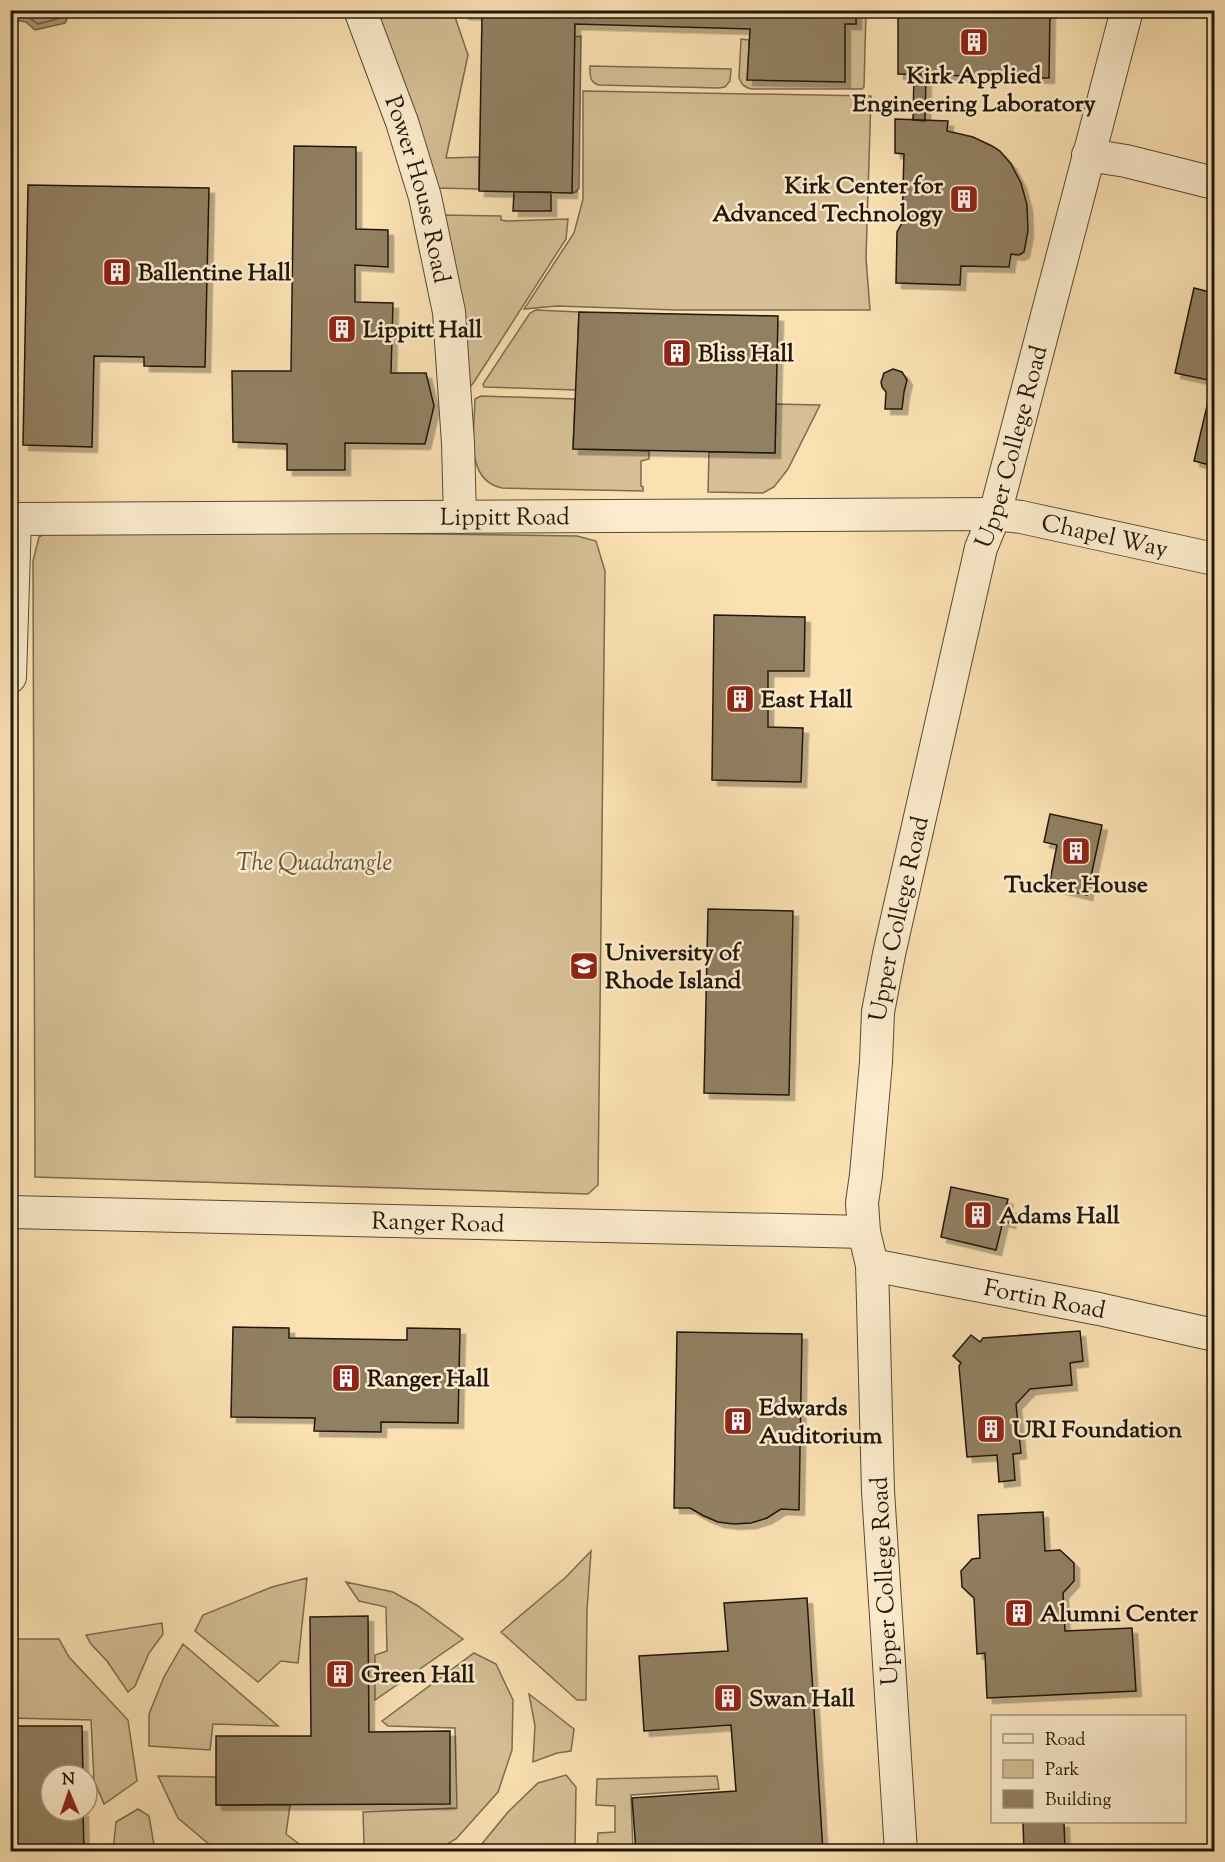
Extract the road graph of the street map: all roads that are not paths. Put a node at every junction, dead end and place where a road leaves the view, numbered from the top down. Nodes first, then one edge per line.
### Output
1 (360, 10) edge
2 (1126, 10) edge
3 (1088, 154) junction
4 (1215, 183) edge
5 (994, 514) junction
6 (460, 517) junction
7 (1215, 560) edge
8 (10, 677) edge
9 (10, 1212) edge
10 (864, 1232) junction
11 (872, 1265) junction
12 (1215, 1335) edge
13 (901, 1851) edge

1 - 6 street, Power House Road
2 - 3 street, Upper College Road
3 - 4 street
3 - 5 street, Upper College Road
5 - 6 street, Lippitt Road
5 - 7 street, Chapel Way
5 - 10 street, Upper College Road
6 - 8 street, Lippitt Road
9 - 10 street, Ranger Road
10 - 11 street, Upper College Road
11 - 12 street, Fortin Road
11 - 13 street, Upper College Road

